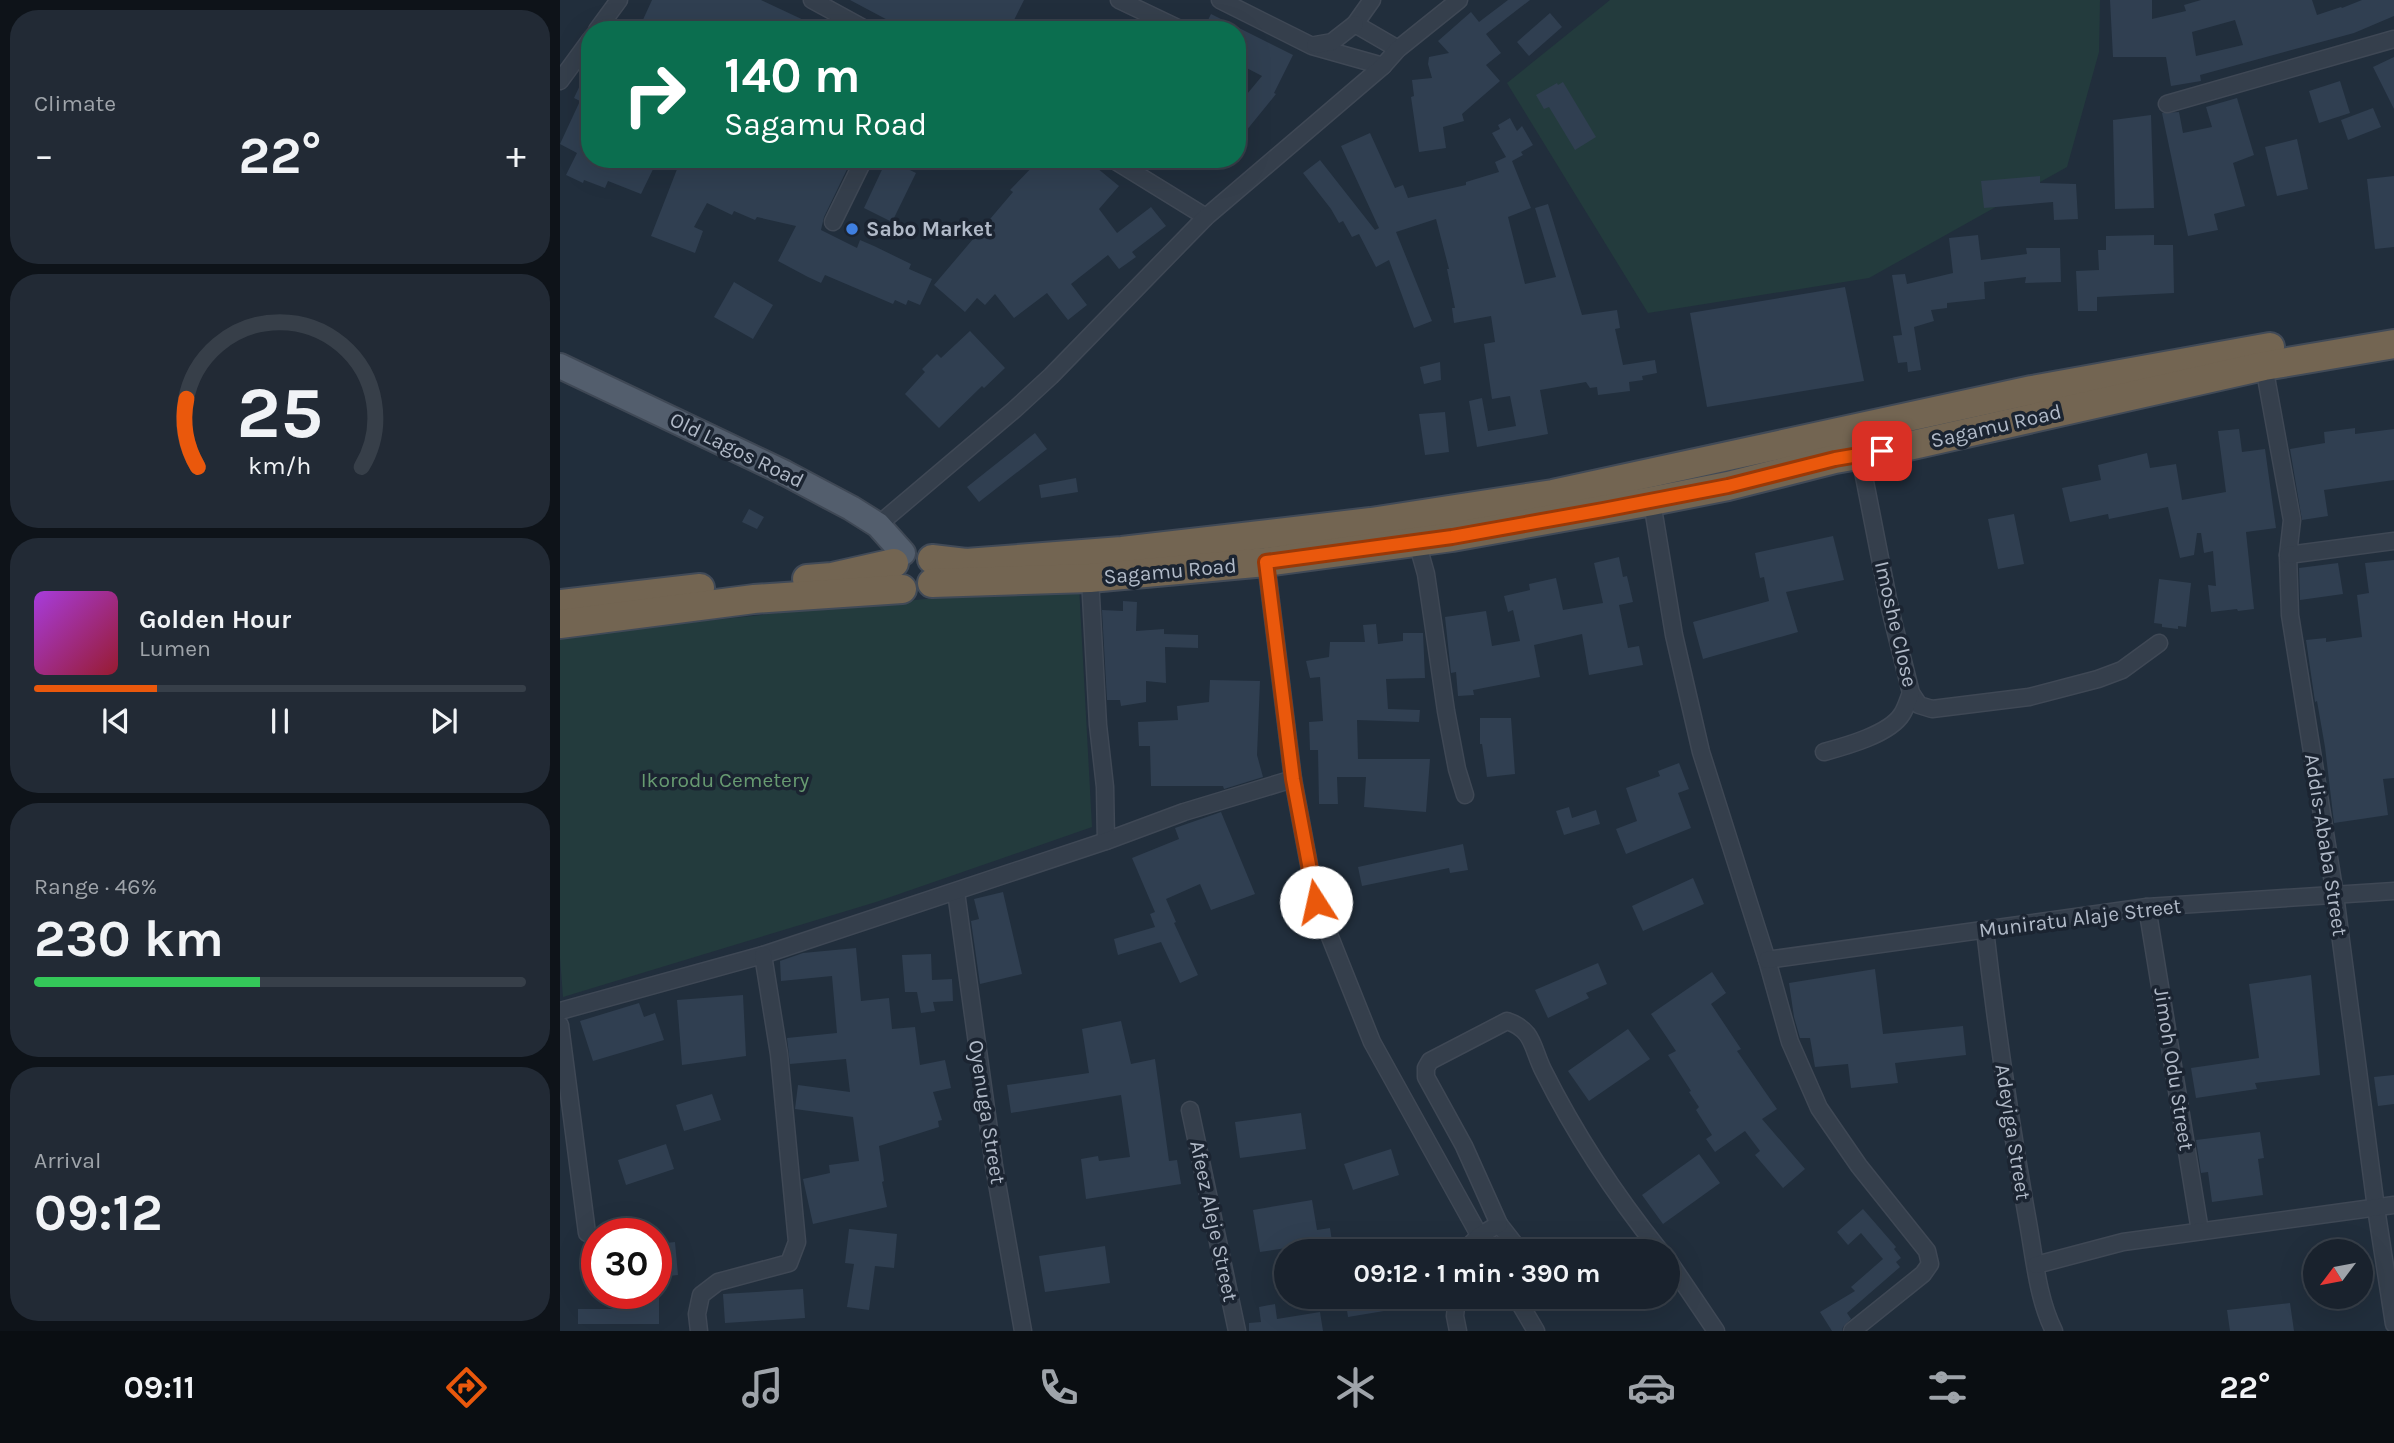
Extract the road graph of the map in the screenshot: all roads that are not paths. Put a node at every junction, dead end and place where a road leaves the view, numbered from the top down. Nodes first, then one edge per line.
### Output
1 (619, 0) edge
2 (812, 0) edge
3 (1119, 0) edge
4 (1220, 0) edge
5 (1372, 0) edge
6 (1459, 0) edge
7 (604, 21) edge
8 (850, 21) edge
9 (1163, 21) edge
10 (1355, 24) junction
11 (2394, 39) edge
12 (1312, 46) junction
13 (1398, 49) junction
14 (581, 52) edge
15 (1382, 66) junction
16 (560, 81) edge
17 (2167, 104) dead end
18 (860, 168) edge
19 (1127, 168) edge
20 (1206, 217) junction
21 (833, 222) dead end
22 (2394, 326) edge
23 (2394, 344) edge
24 (560, 366) edge
25 (2264, 366) junction
26 (2034, 403) junction
27 (1860, 456) junction
28 (1649, 488) junction
29 (878, 525) junction
30 (2394, 541) edge
31 (1417, 542) junction
32 (2288, 555) junction
33 (1266, 562) junction
34 (899, 568) junction
35 (932, 571) junction
36 (1090, 578) junction
37 (560, 604) edge
38 (560, 624) edge
39 (2159, 643) dead end
40 (1911, 694) junction
41 (1824, 752) dead end
42 (1293, 779) junction
43 (1465, 794) dead end
44 (1106, 841) junction
45 (2394, 891) edge
46 (956, 892) junction
47 (2335, 895) junction
48 (2147, 907) junction
49 (1985, 930) junction
50 (763, 955) junction
51 (1767, 960) junction
52 (560, 1011) edge
53 (560, 1024) edge
54 (1190, 1110) dead end
55 (2394, 1205) edge
56 (2376, 1208) junction
57 (585, 1218) edge
58 (1499, 1224) junction
59 (2200, 1231) junction
60 (1479, 1236) junction
61 (1476, 1239) edge
62 (1481, 1239) edge
63 (1511, 1239) edge
64 (1651, 1239) edge
65 (2036, 1265) junction
66 (1680, 1278) edge
67 (1456, 1309) edge
68 (1523, 1309) edge
69 (2394, 1324) edge
70 (699, 1331) edge
71 (1023, 1331) edge
72 (1237, 1331) edge
73 (1458, 1331) edge
74 (1536, 1331) edge
75 (1716, 1331) edge
76 (1852, 1331) edge
77 (2054, 1331) edge

1 - 7 street
2 - 8 street
3 - 9 street
4 - 12 street
5 - 10 street
6 - 13 street
10 - 12 street
10 - 13 street
11 - 17 street
12 - 15 street
13 - 15 street
14 - 16 street
15 - 20 street
18 - 21 street
19 - 20 street
20 - 29 street
22 - 26 highway, Sagamu Road
23 - 25 highway, Sagamu Road
24 - 29 main road, Old Lagos Road
25 - 26 highway, Sagamu Road
25 - 32 street, Addis-Ababa Street
26 - 27 highway, Sagamu Road
26 - 28 highway, Sagamu Road
27 - 28 highway, Sagamu Road
27 - 40 street, Imoshe Close
28 - 31 highway, Sagamu Road
28 - 35 highway, Sagamu Road
28 - 51 street
29 - 34 main road, Old Lagos Road
30 - 32 street
31 - 33 highway, Sagamu Road
31 - 43 street
32 - 47 street, Addis-Ababa Street
33 - 36 highway, Sagamu Road
33 - 42 street
34 - 35 highway
34 - 35 highway
34 - 37 highway
34 - 38 highway
35 - 36 highway, Sagamu Road
36 - 44 street
39 - 40 street, Imoshe Close
40 - 41 street
42 - 44 street
42 - 60 street
44 - 46 street
45 - 47 street, Muniratu Alaje Street
46 - 50 street
46 - 71 street, Oyenuga Street
47 - 48 street, Muniratu Alaje Street
47 - 56 street, Addis-Ababa Street
48 - 49 street, Muniratu Alaje Street
48 - 59 street, Jimoh Odu Street
49 - 51 street, Muniratu Alaje Street
49 - 65 street, Adeyiga Street
50 - 52 street
50 - 70 street
51 - 76 street
53 - 57 street
54 - 72 street, Afeez Aleje Street
55 - 56 street
56 - 59 street
56 - 69 street, Addis-Ababa Street
58 - 60 street
58 - 63 street
58 - 64 street
59 - 65 street
60 - 61 street
60 - 62 street
65 - 77 street, Adeyiga Street
66 - 75 street
67 - 73 street
68 - 74 street

